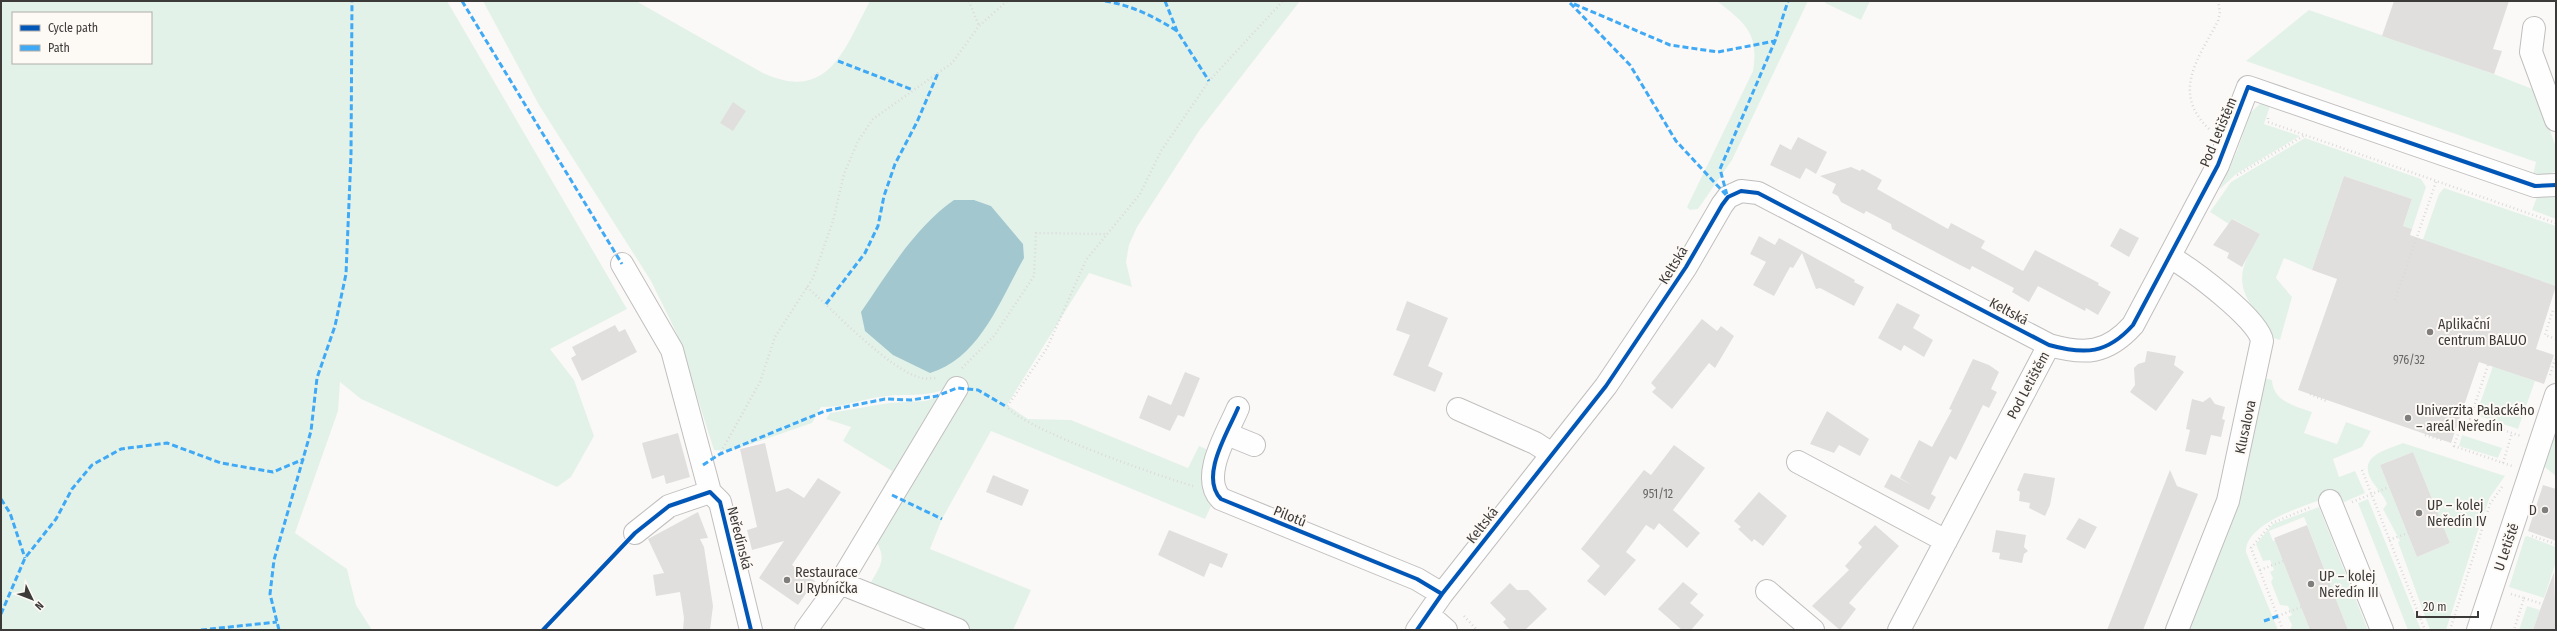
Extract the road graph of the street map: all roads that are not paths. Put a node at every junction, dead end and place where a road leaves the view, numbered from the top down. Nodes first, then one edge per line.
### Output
1 (2534, 28) dead end
2 (2556, 120) edge
3 (2556, 185) edge
4 (2170, 257) junction
5 (622, 264) dead end
6 (2049, 345) junction
7 (951, 383) road end
8 (2553, 386) edge
9 (1238, 408) dead end
10 (1458, 409) dead end
11 (1227, 434) junction
12 (1254, 445) dead end
13 (1552, 454) junction
14 (1798, 462) dead end
15 (710, 492) junction
16 (2322, 503) road end
17 (635, 533) dead end
18 (1946, 541) junction
19 (840, 583) junction
20 (1767, 591) dead end
21 (1442, 594) junction
22 (1423, 622) edge
23 (751, 630) edge
24 (806, 630) edge
25 (958, 630) edge
26 (1446, 630) edge
27 (1813, 630) edge
28 (1899, 630) edge
29 (2177, 630) edge
30 (2382, 630) edge
31 (2478, 630) edge

1 - 2 street
3 - 4 street, Pod Letištěm
4 - 6 street, Pod Letištěm
4 - 29 street, Klusalova
5 - 15 street
6 - 13 street, Keltská
6 - 18 street, Pod Letištěm
7 - 19 street
8 - 31 street, U Letiště
9 - 11 street
10 - 13 street
11 - 12 street
11 - 21 street, Pilotů
13 - 21 street, Keltská
14 - 18 street
15 - 17 street
15 - 23 street, Neředínská
16 - 30 street
18 - 28 street, Pod Letištěm
19 - 24 street
19 - 25 street
20 - 27 street
21 - 22 street, Keltská
22 - 26 street

